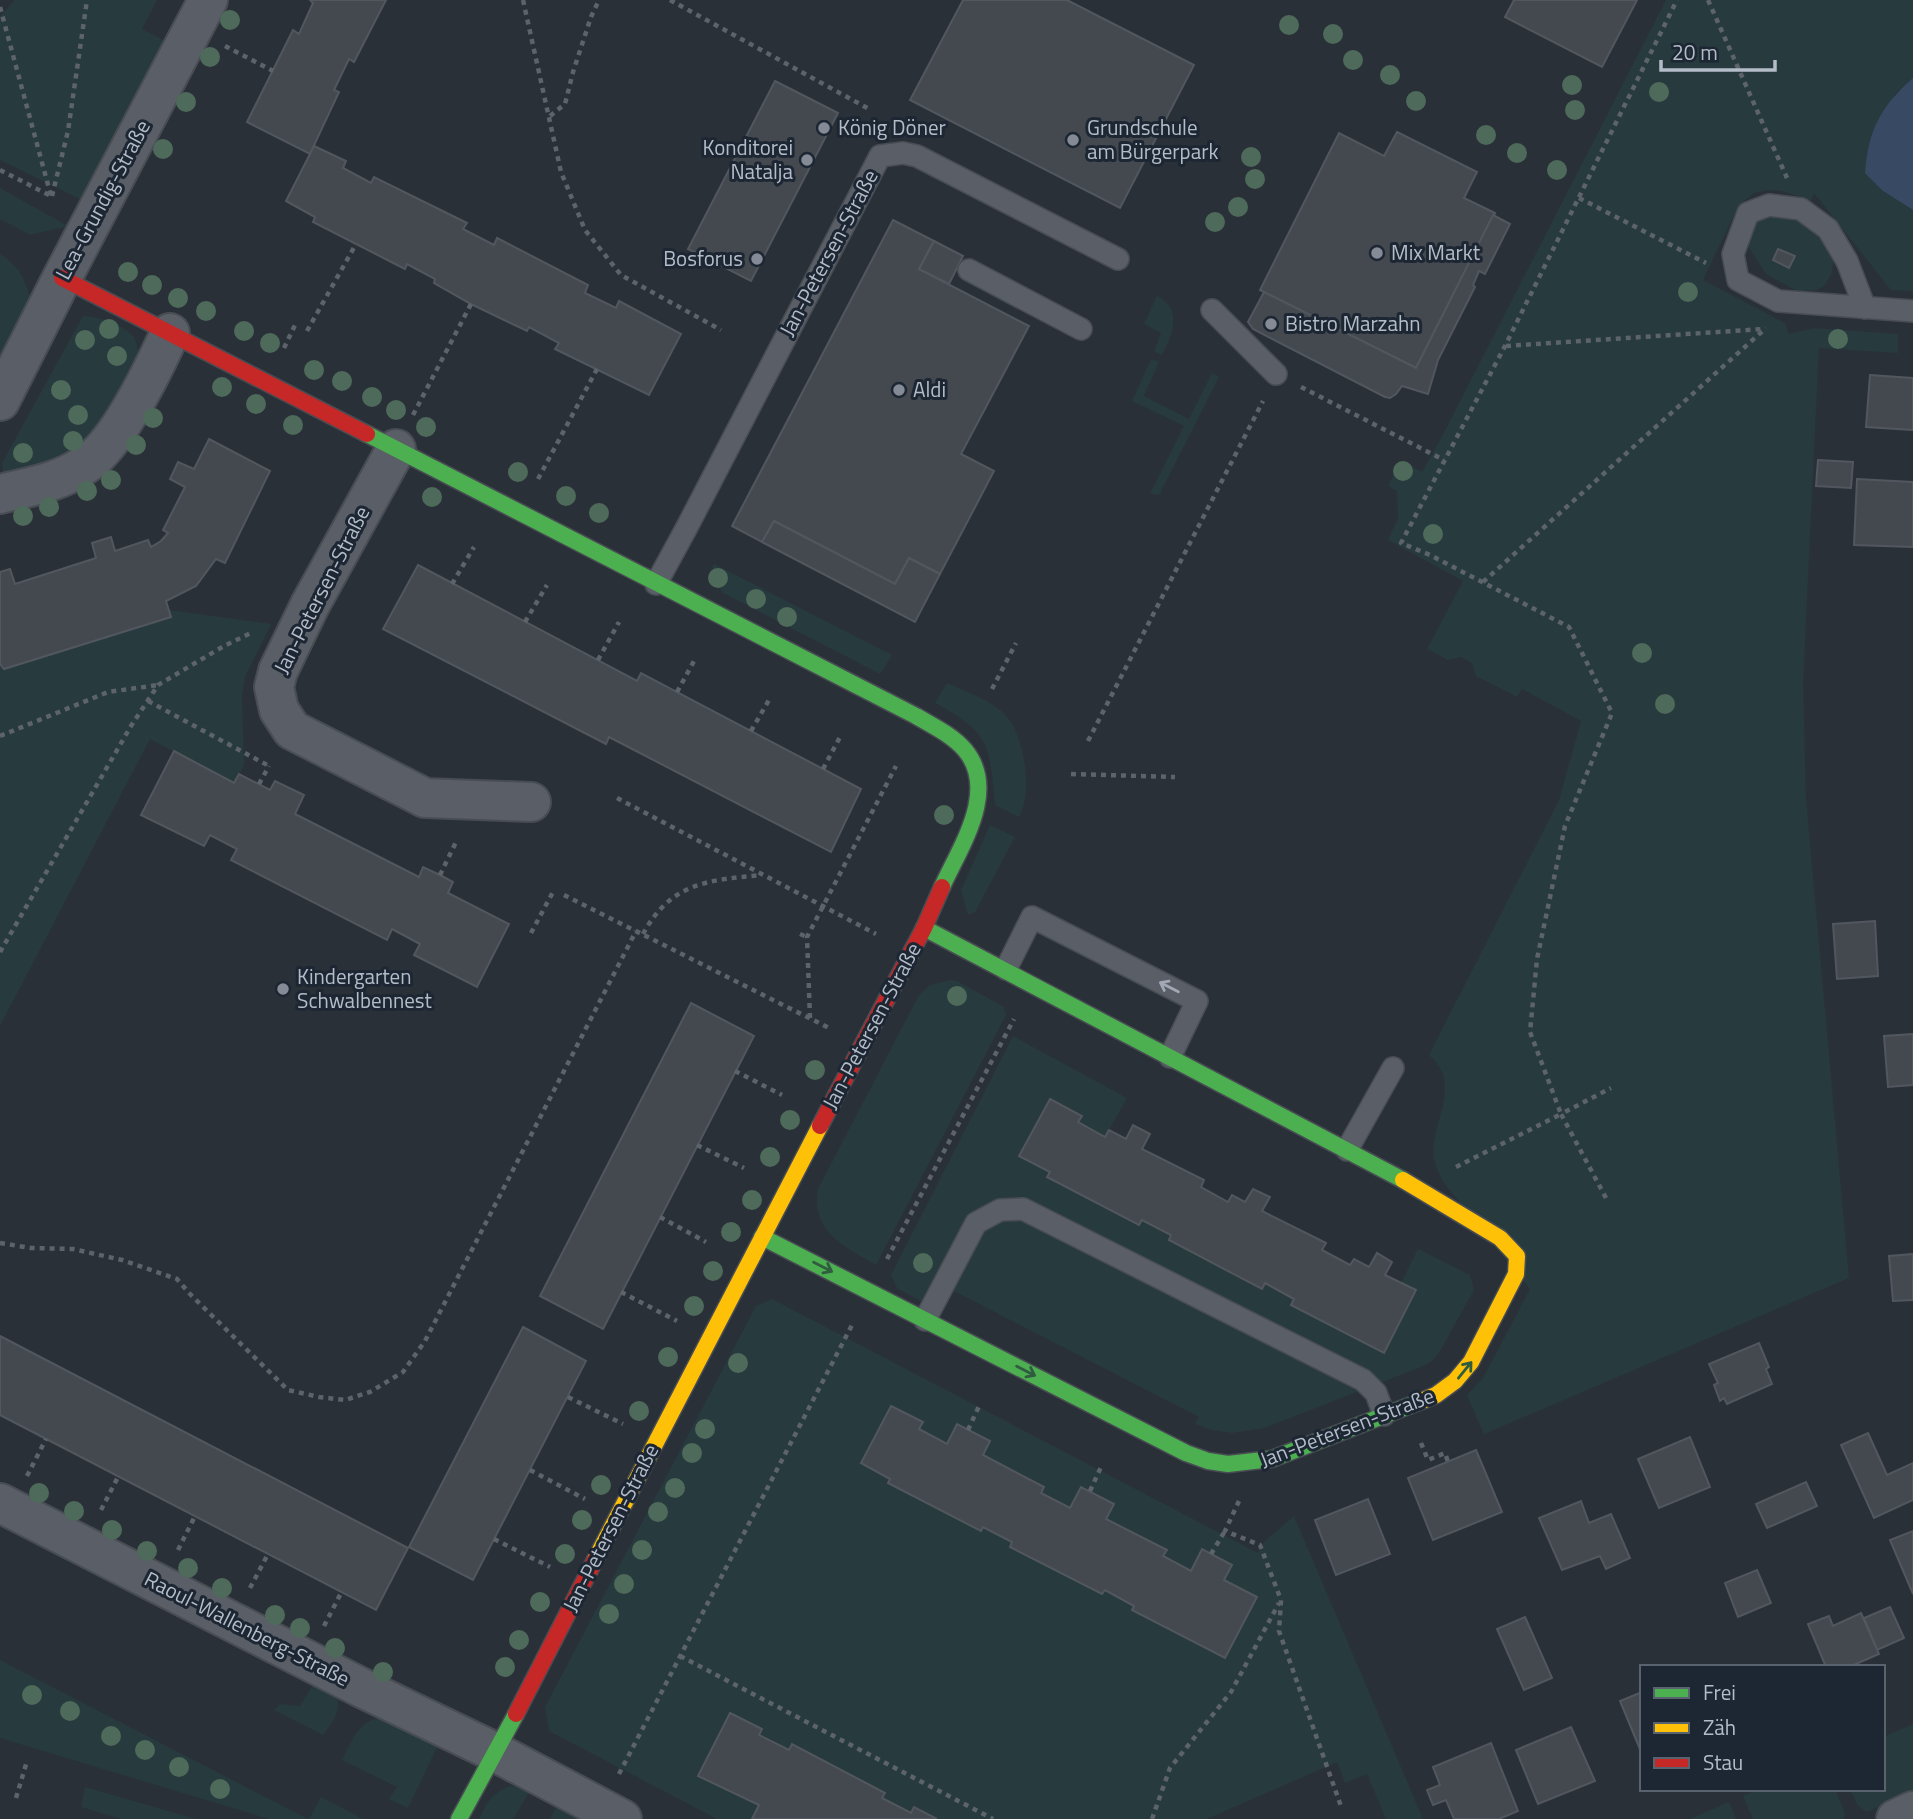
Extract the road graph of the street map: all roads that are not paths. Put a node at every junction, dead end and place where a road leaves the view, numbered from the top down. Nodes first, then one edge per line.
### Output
1 (208, 0) edge
2 (1118, 259) dead end
3 (969, 270) dead end
4 (62, 278) junction
5 (1865, 308) junction
6 (1212, 310) dead end
7 (1913, 312) edge
8 (1082, 329) dead end
9 (170, 333) junction
10 (1276, 374) road end
11 (0, 401) edge
12 (396, 449) junction
13 (0, 494) edge
14 (656, 584) junction
15 (531, 802) dead end
16 (925, 928) junction
17 (1006, 970) junction
18 (1170, 1057) junction
19 (1393, 1068) dead end
20 (1347, 1150) junction
21 (762, 1237) junction
22 (925, 1320) junction
23 (1384, 1415) junction
24 (0, 1503) edge
25 (495, 1752) junction
26 (1913, 1811) edge
27 (459, 1819) edge
28 (622, 1819) edge
29 (1896, 1819) edge

1 - 4 street, Lea-Grundig-Straße
2 - 14 lane, Jan-Petersen-Straße
3 - 8 lane
4 - 9 street, Jan-Petersen-Straße
4 - 11 street, Lea-Grundig-Straße
5 - 5 lane
5 - 7 lane
6 - 10 lane
9 - 12 street, Jan-Petersen-Straße
9 - 13 street
12 - 14 street, Jan-Petersen-Straße
12 - 15 street, Jan-Petersen-Straße
14 - 16 street, Jan-Petersen-Straße
16 - 17 street, Jan-Petersen-Straße
16 - 21 street, Jan-Petersen-Straße
17 - 18 street, Jan-Petersen-Straße
18 -> 17 lane
18 - 20 street, Jan-Petersen-Straße
19 - 20 lane
23 -> 20 street, Jan-Petersen-Straße
21 -> 22 street, Jan-Petersen-Straße
21 - 25 street, Jan-Petersen-Straße
22 -> 23 street, Jan-Petersen-Straße
22 - 23 lane
24 - 25 street, Raoul-Wallenberg-Straße
25 - 27 street, Jan-Petersen-Straße
25 - 28 street, Raoul-Wallenberg-Straße
26 - 29 street

